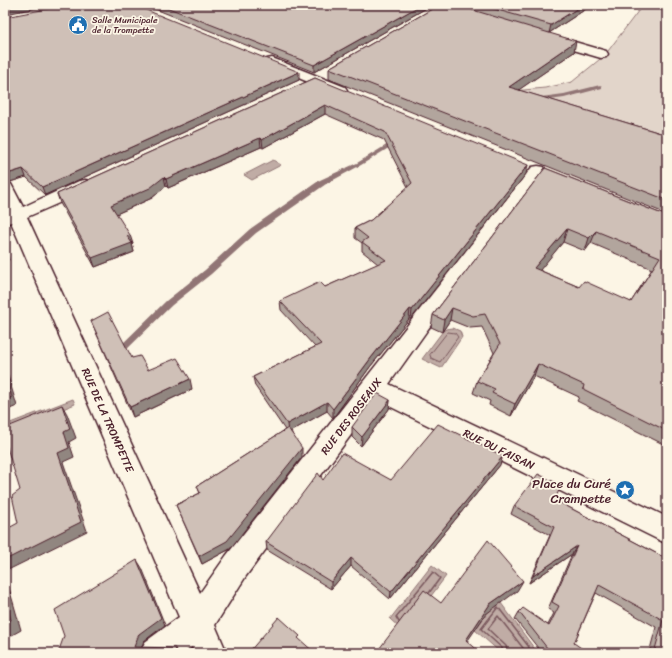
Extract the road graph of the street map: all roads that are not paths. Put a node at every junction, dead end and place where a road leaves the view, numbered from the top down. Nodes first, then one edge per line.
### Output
1 (533, 34) edge
2 (601, 54) dead end
3 (256, 56) edge
4 (321, 76) junction
5 (293, 90) edge
6 (350, 94) edge
7 (538, 171) dead end
8 (100, 178) edge
9 (5, 188) edge
10 (11, 217) edge
11 (373, 387) junction
12 (667, 531) edge
13 (198, 623) junction
14 (156, 653) edge
15 (211, 653) edge

1 - 2 street
3 - 4 street
4 - 5 street
4 - 6 street
7 - 11 street, RUE DES ROSEAUX
8 - 10 street
9 - 10 street, RUE DE LA TROMPETTE
10 - 13 street, RUE DE LA TROMPETTE
11 - 12 street, RUE DU FAISAN
11 - 13 street, RUE DES ROSEAUX
13 - 14 street, RUE DES ROSEAUX
13 - 15 street, RUE DE LA TROMPETTE

